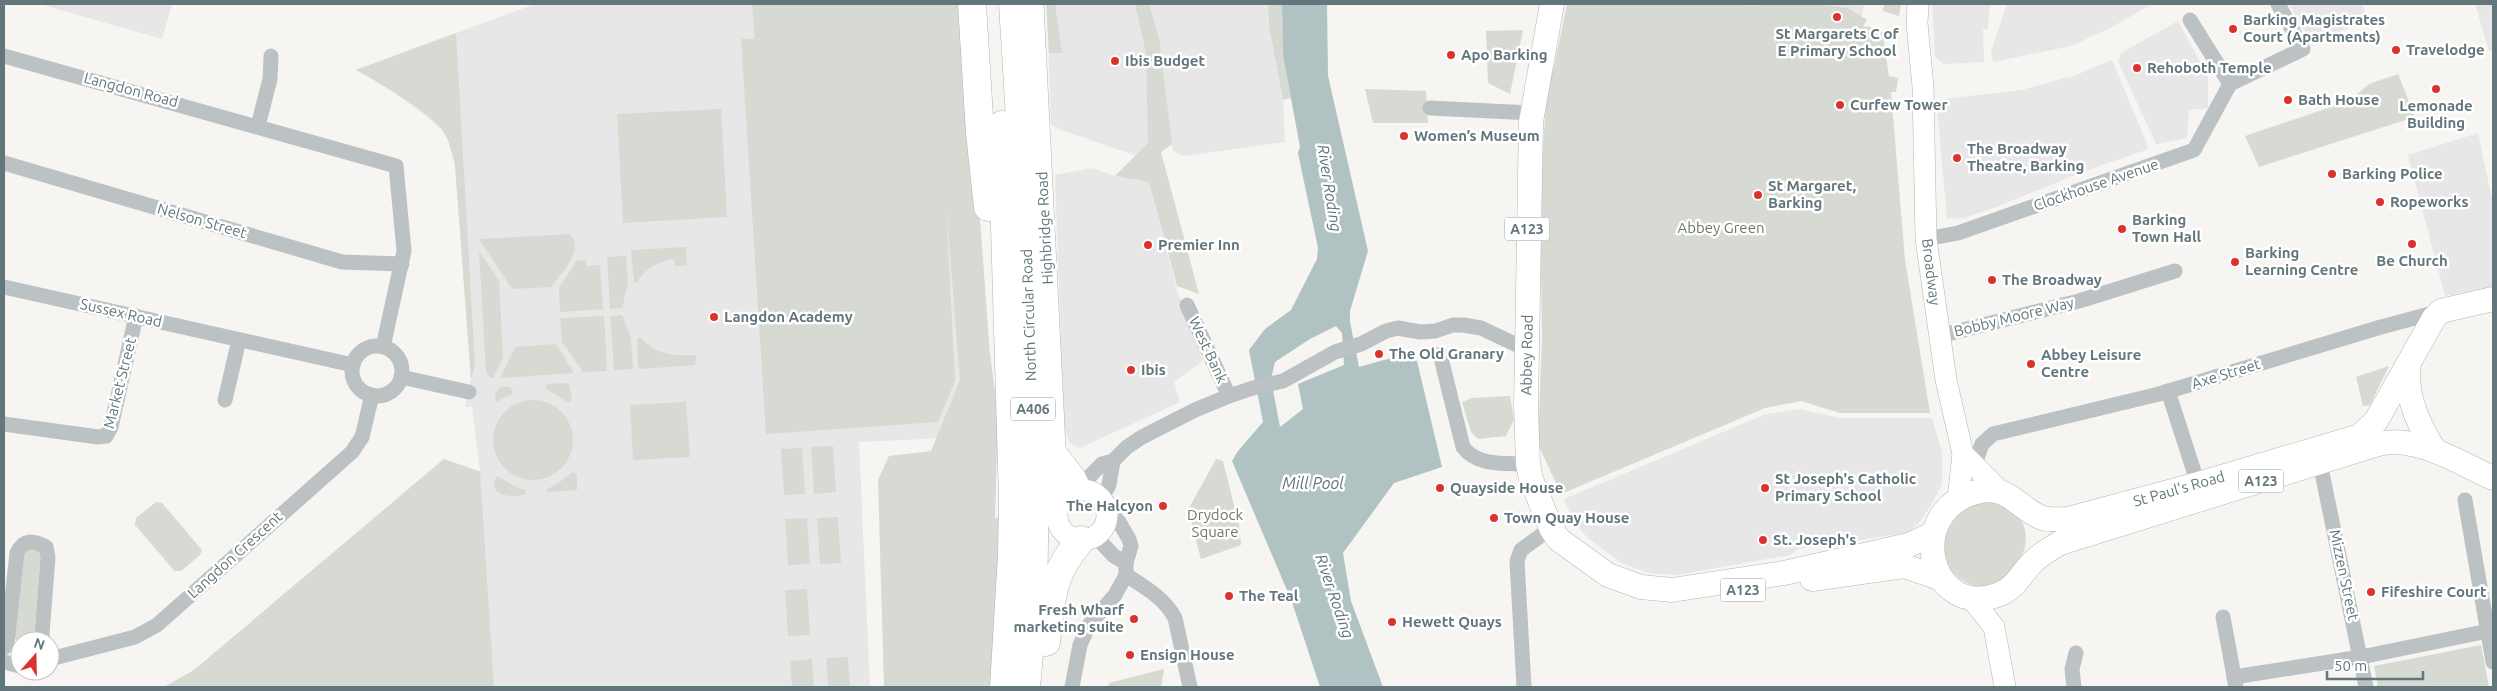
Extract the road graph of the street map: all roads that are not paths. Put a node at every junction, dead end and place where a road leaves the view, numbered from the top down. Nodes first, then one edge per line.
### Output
1 (972, 4) edge
2 (994, 4) edge
3 (1013, 4) edge
4 (1033, 4) edge
5 (1552, 4) edge
6 (1918, 4) edge
7 (2278, 4) edge
8 (2190, 20) dead end
9 (4, 56) edge
10 (271, 56) dead end
11 (2230, 84) junction
12 (1430, 108) dead end
13 (1532, 112) junction
14 (258, 126) junction
15 (1011, 131) junction
16 (4, 163) edge
17 (1926, 239) junction
18 (402, 264) junction
19 (2175, 271) dead end
20 (4, 286) edge
21 (2493, 299) edge
22 (1187, 305) dead end
23 (2441, 311) junction
24 (136, 316) junction
25 (1939, 336) junction
26 (239, 340) junction
27 (1528, 346) junction
28 (383, 347) junction
29 (1440, 354) dead end
30 (2410, 362) junction
31 (353, 365) junction
32 (401, 377) junction
33 (469, 392) dead end
34 (1241, 392) junction
35 (2163, 393) junction
36 (372, 395) junction
37 (225, 400) dead end
38 (4, 424) edge
39 (1011, 430) junction
40 (2436, 451) junction
41 (1055, 452) junction
42 (1969, 459) junction
43 (1113, 461) junction
44 (2320, 463) junction
45 (1528, 464) junction
46 (2482, 470) edge
47 (2493, 478) edge
48 (1081, 490) junction
49 (1998, 490) junction
50 (2207, 490) junction
51 (1958, 500) junction
52 (2465, 500) dead end
53 (1103, 503) junction
54 (1058, 508) junction
55 (2027, 509) junction
56 (1932, 534) junction
57 (1557, 535) junction
58 (1088, 538) junction
59 (1126, 569) junction
60 (2025, 572) junction
61 (1942, 579) junction
62 (1970, 597) junction
63 (2223, 617) dead end
64 (11, 631) edge
65 (42, 631) edge
66 (2490, 631) edge
67 (1995, 633) junction
68 (2076, 653) dead end
69 (60, 656) edge
70 (2360, 657) junction
71 (2493, 662) edge
72 (2235, 682) edge
73 (1004, 687) edge
74 (1026, 687) edge
75 (1041, 687) edge
76 (1072, 687) edge
77 (1190, 687) edge
78 (1524, 687) edge
79 (2005, 687) edge
80 (2074, 687) edge
81 (2366, 687) edge

1 - 39 highway, A406
2 - 15 highway, North Circular Road / A406
3 - 15 highway, North Circular Road / A406
4 - 41 street, Highbridge Road
5 - 13 main road, Abbey Road / A123
6 - 17 street, Broadway
7 - 11 street
8 - 11 street
9 - 14 street, Langdon Road
10 - 14 street
11 - 17 street, Clockhouse Avenue
12 - 13 street
13 - 27 main road, Abbey Road / A123
14 - 18 street, Langdon Road
15 - 39 highway, North Circular Road / A406
15 - 74 highway, North Circular Road / A406
16 - 18 street, Nelson Street
17 - 25 street, Broadway
18 - 28 street
19 - 25 street, Bobby Moore Way
20 - 24 street, Sussex Road
21 - 23 main road, Axe Street
22 - 34 street, West Bank
23 - 30 main road, St Paul's Road / A123
23 - 35 street, Axe Street
24 - 26 street, Sussex Road
24 - 38 street, Market Street
25 - 42 street, Broadway
26 - 31 street, Sussex Road
26 - 37 street
27 - 34 street
27 - 45 main road, Abbey Road / A123
28 - 31 street
28 - 32 street
29 - 45 street
30 - 40 main road, St Paul's Road / A123
30 - 50 main road, St Paul's Road / A123
31 - 36 street
32 - 33 street
32 - 36 street
34 - 43 street
35 - 42 street, Axe Street
35 - 50 street
36 - 69 street, Langdon Crescent
39 - 73 highway, North Circular Road / A406
40 - 44 main road, St Paul's Road / A123
40 - 46 main road, St Paul's Road / A123
41 - 48 street
41 - 54 street, Highbridge Road
42 - 49 street
42 - 51 street
43 - 48 street
43 - 53 street
44 - 50 main road, St Paul's Road / A123
44 - 70 street, Mizzen Street
45 - 57 main road, Abbey Road / A123
46 - 47 main road, St Paul's Road / A123
48 - 53 street
48 - 54 street
49 - 51 main road
49 - 55 main road, St Paul's Road / A123
50 - 55 main road, St Paul's Road / A123
50 - 60 main road, St Paul's Road / A123
51 - 56 main road
52 - 66 street
53 - 58 street
53 - 59 street
54 - 58 street
55 - 60 main road
56 - 57 main road, A123
56 - 61 main road
57 - 61 main road, A123
57 - 78 street
58 - 59 street
58 - 75 highway
59 - 76 street
59 - 77 street
60 - 62 main road, St Paul's Road / A123
60 - 67 street
61 - 62 main road, A123
62 - 67 street
63 - 72 street
64 - 65 street
66 - 70 street
66 - 71 street
67 - 79 street
68 - 80 street
70 - 72 street
70 - 81 street, Mizzen Street

